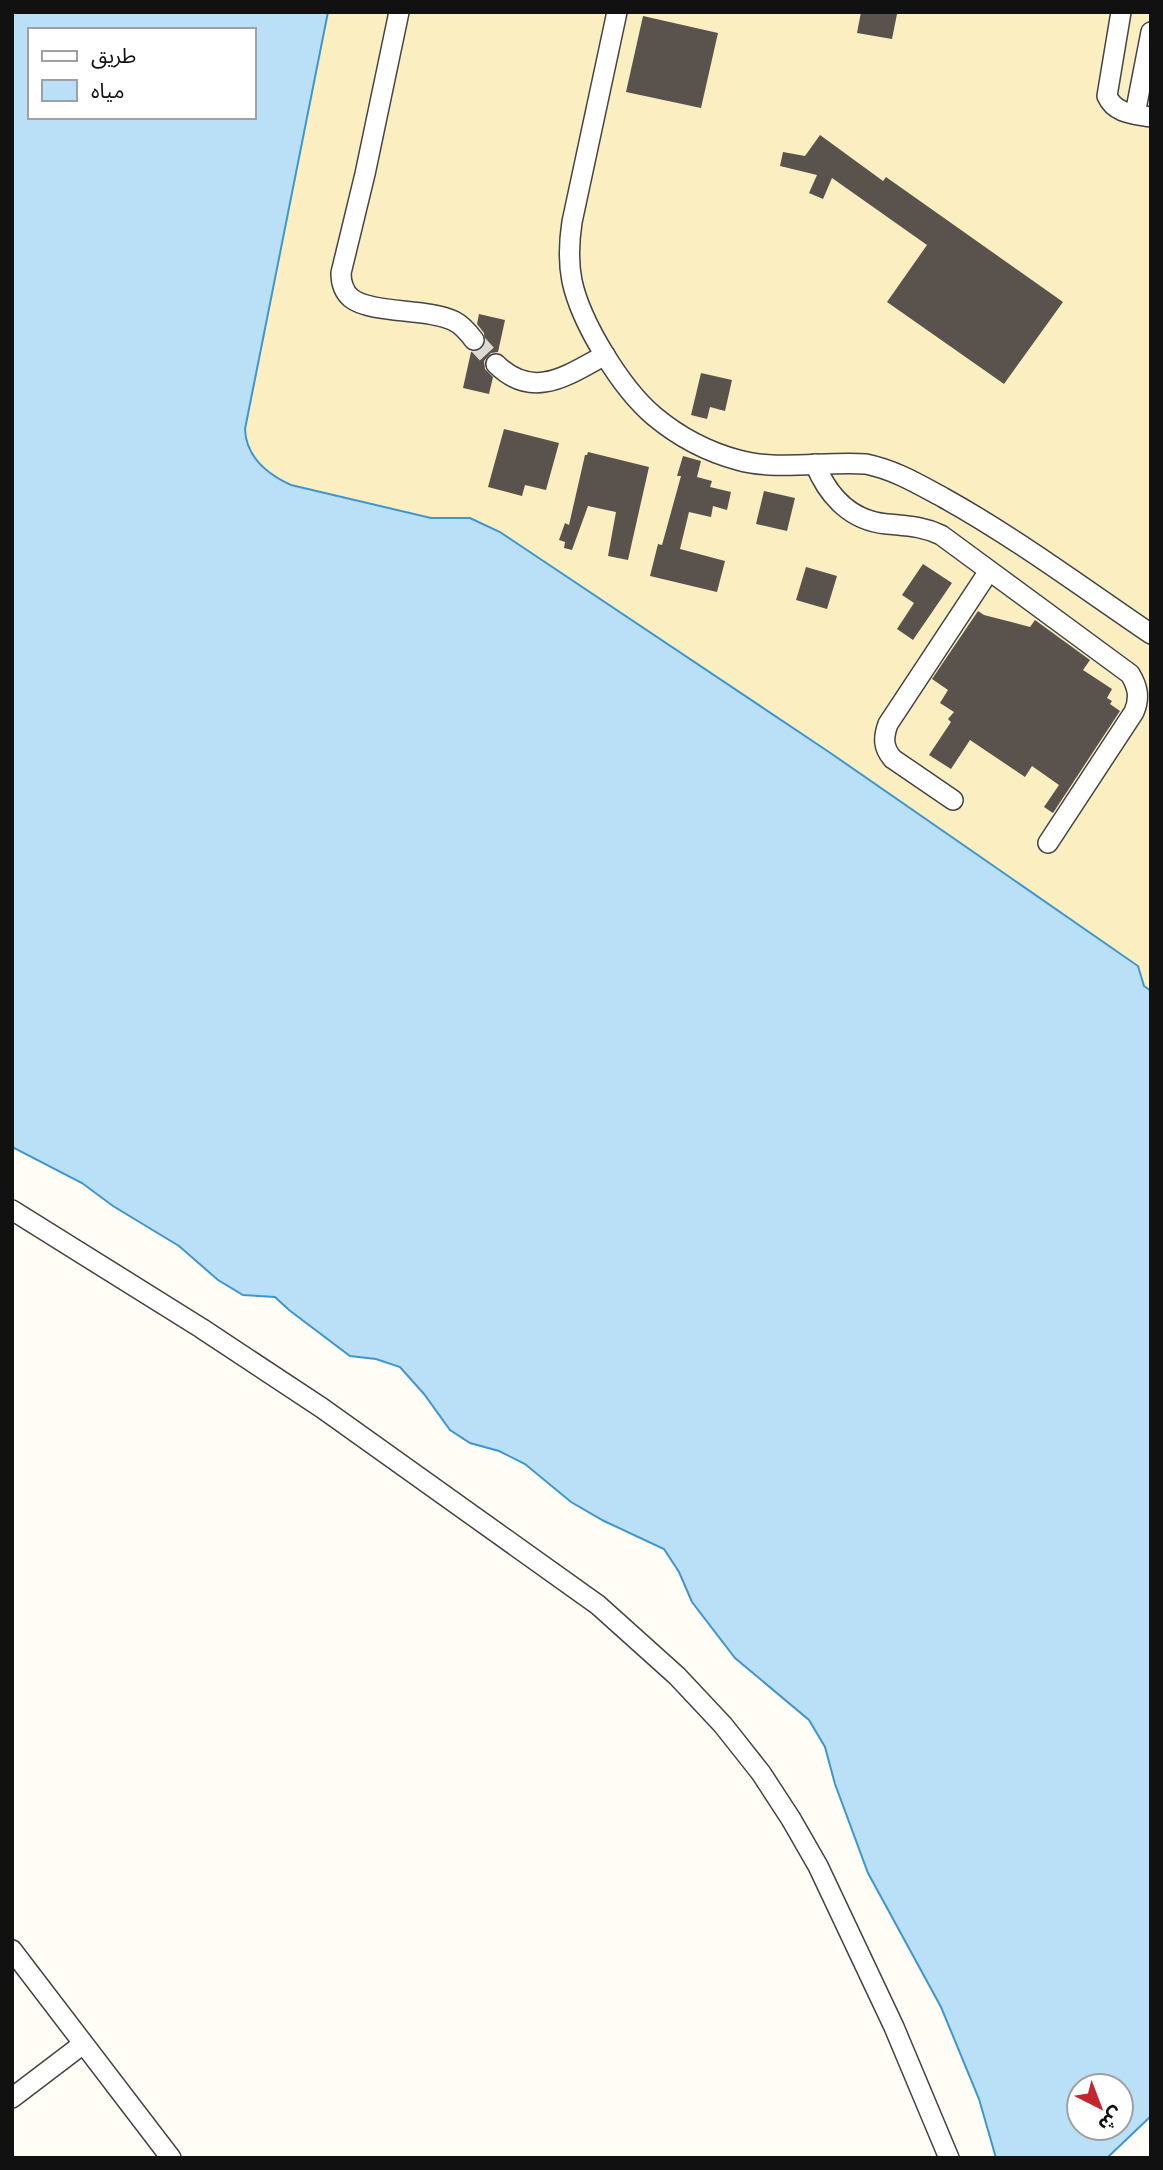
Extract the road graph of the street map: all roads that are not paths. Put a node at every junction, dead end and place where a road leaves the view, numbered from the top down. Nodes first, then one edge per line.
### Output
1 (399, 12) edge
2 (617, 12) edge
3 (1121, 12) edge
4 (1151, 32) edge
5 (1143, 116) edge
6 (474, 340) tunnel mouth
7 (605, 355) junction
8 (496, 364) tunnel mouth
9 (815, 464) junction
10 (989, 571) junction
11 (1151, 634) edge
12 (953, 800) dead end
13 (1048, 843) dead end
14 (12, 1210) edge
15 (12, 1950) edge
16 (83, 2044) junction
17 (12, 2098) edge
18 (171, 2158) edge
19 (949, 2158) edge

1 - 6 lane
2 - 7 lane
3 - 5 lane
4 - 5 lane
7 - 8 lane
7 - 9 lane
9 - 10 lane
9 - 11 lane
10 - 12 lane
10 - 13 lane
14 - 19 lane
15 - 16 lane
16 - 17 lane
16 - 18 lane

